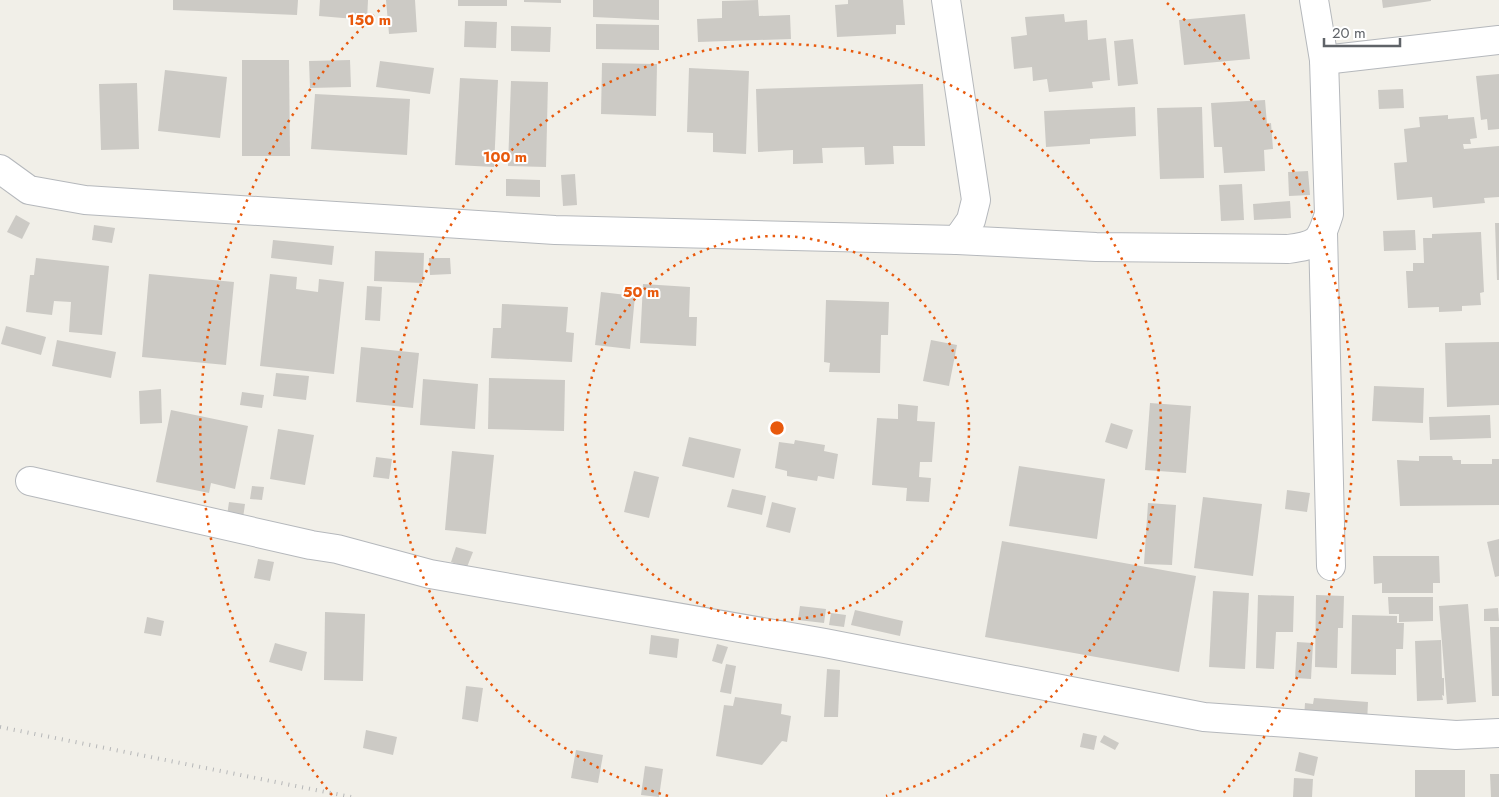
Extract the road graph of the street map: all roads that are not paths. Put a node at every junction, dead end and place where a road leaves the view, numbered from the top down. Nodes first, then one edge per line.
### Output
1 (946, 0) edge
2 (1314, 0) edge
3 (1499, 40) edge
4 (1324, 60) junction
5 (0, 170) edge
6 (1323, 233) junction
7 (957, 240) junction
8 (30, 481) dead end
9 (1331, 566) dead end
10 (1499, 733) edge

1 - 7 street
2 - 4 street
3 - 4 street
4 - 6 street
5 - 7 street
6 - 7 street
6 - 9 street
8 - 10 street

